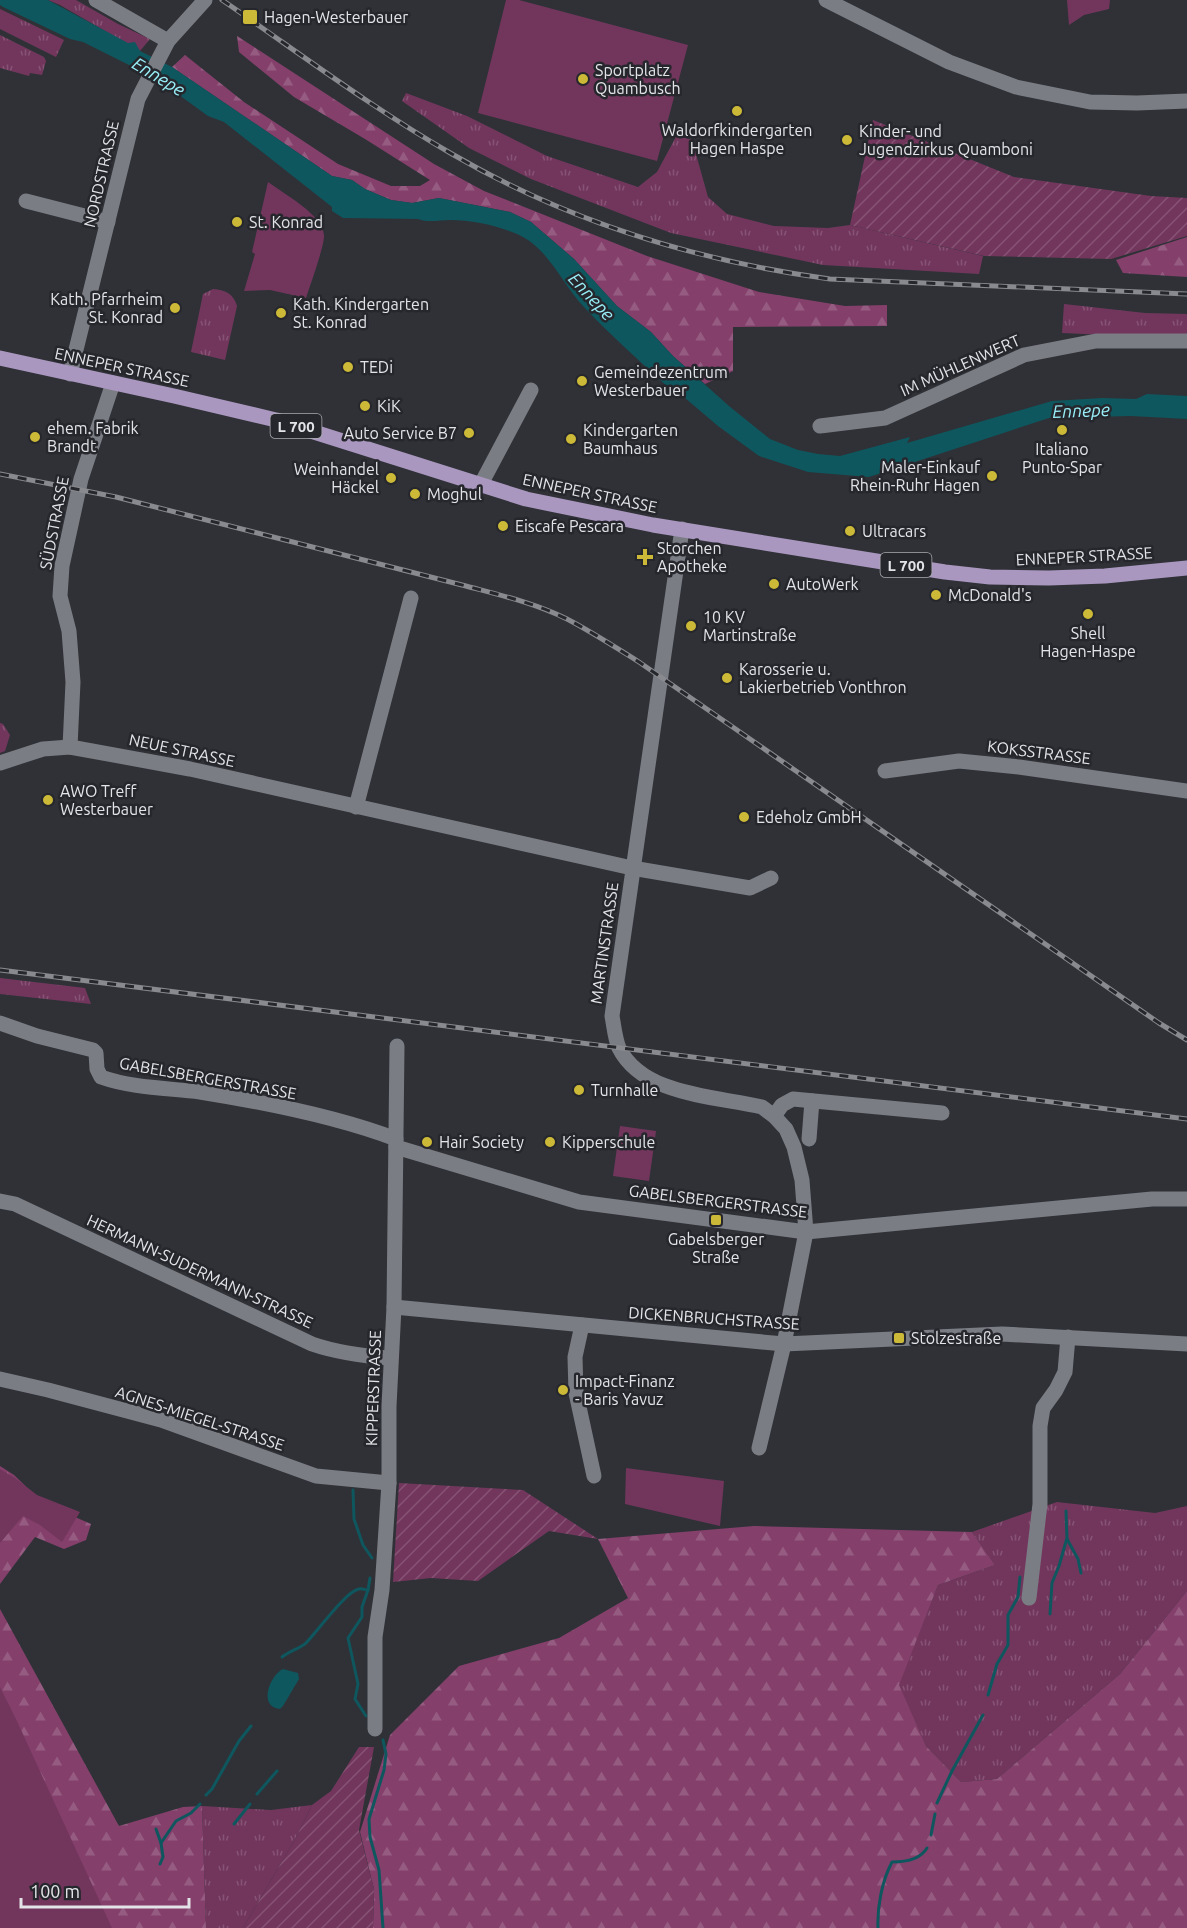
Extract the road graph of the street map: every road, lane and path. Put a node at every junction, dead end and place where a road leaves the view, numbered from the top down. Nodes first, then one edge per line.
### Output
1 (96, 0) edge
2 (205, 0) edge
3 (833, 2) edge
4 (165, 45) junction
5 (1187, 101) edge
6 (26, 201) dead end
7 (108, 222) junction
8 (1187, 341) edge
9 (0, 358) edge
10 (70, 374) junction
11 (112, 382) junction
12 (531, 390) dead end
13 (820, 426) dead end
14 (480, 486) junction
15 (682, 529) junction
16 (1187, 568) edge
17 (411, 598) dead end
18 (70, 747) junction
19 (0, 763) edge
20 (885, 771) dead end
21 (1187, 791) edge
22 (356, 807) junction
23 (632, 868) junction
24 (771, 878) dead end
25 (0, 1023) edge
26 (397, 1046) dead end
27 (812, 1101) junction
28 (942, 1113) dead end
29 (774, 1116) junction
30 (809, 1139) dead end
31 (396, 1143) junction
32 (1187, 1199) edge
33 (0, 1201) edge
34 (806, 1232) junction
35 (394, 1307) junction
36 (582, 1325) junction
37 (1068, 1337) junction
38 (784, 1344) junction
39 (1187, 1344) edge
40 (390, 1358) junction
41 (0, 1379) edge
42 (759, 1448) dead end
43 (594, 1476) dead end
44 (389, 1483) junction
45 (1029, 1599) dead end
46 (375, 1729) dead end

1 - 4 street
2 - 4 street, NORDSTRASSE
3 - 5 street
4 - 7 street, NORDSTRASSE
6 - 7 street
7 - 10 street, NORDSTRASSE
8 - 13 street, IM MÜHLENWERT
9 - 10 main road, ENNEPER STRASSE / L 700
10 - 11 main road, ENNEPER STRASSE / L 700
11 - 14 main road, ENNEPER STRASSE / L 700
11 - 18 street, SÜDSTRASSE
12 - 14 street
14 - 15 main road, ENNEPER STRASSE / L 700
15 - 16 main road, ENNEPER STRASSE / L 700
15 - 23 street, MARTINSTRASSE
17 - 22 street
18 - 19 street, NEUE STRASSE
18 - 22 street, NEUE STRASSE
20 - 21 street, KOKSSTRASSE
22 - 23 street, NEUE STRASSE
23 - 24 street, MARTINSTRASSE
23 - 29 street, MARTINSTRASSE
25 - 31 street, GABELSBERGERSTRASSE
26 - 31 street, KIPPERSTRASSE
27 - 28 street
27 - 29 street
27 - 30 street
29 - 34 street
31 - 34 street, GABELSBERGERSTRASSE
31 - 35 street, KIPPERSTRASSE
32 - 34 street, GABELSBERGERSTRASSE
33 - 40 street, HERMANN-SUDERMANN-STRASSE
34 - 38 street
35 - 36 street, DICKENBRUCHSTRASSE
35 - 40 street, KIPPERSTRASSE
36 - 38 street, DICKENBRUCHSTRASSE
36 - 43 street
37 - 38 street, DICKENBRUCHSTRASSE
37 - 39 street, DICKENBRUCHSTRASSE
37 - 45 street
38 - 42 street
40 - 44 street, KIPPERSTRASSE
41 - 44 street, AGNES-MIEGEL-STRASSE
44 - 46 street, KIPPERSTRASSE

